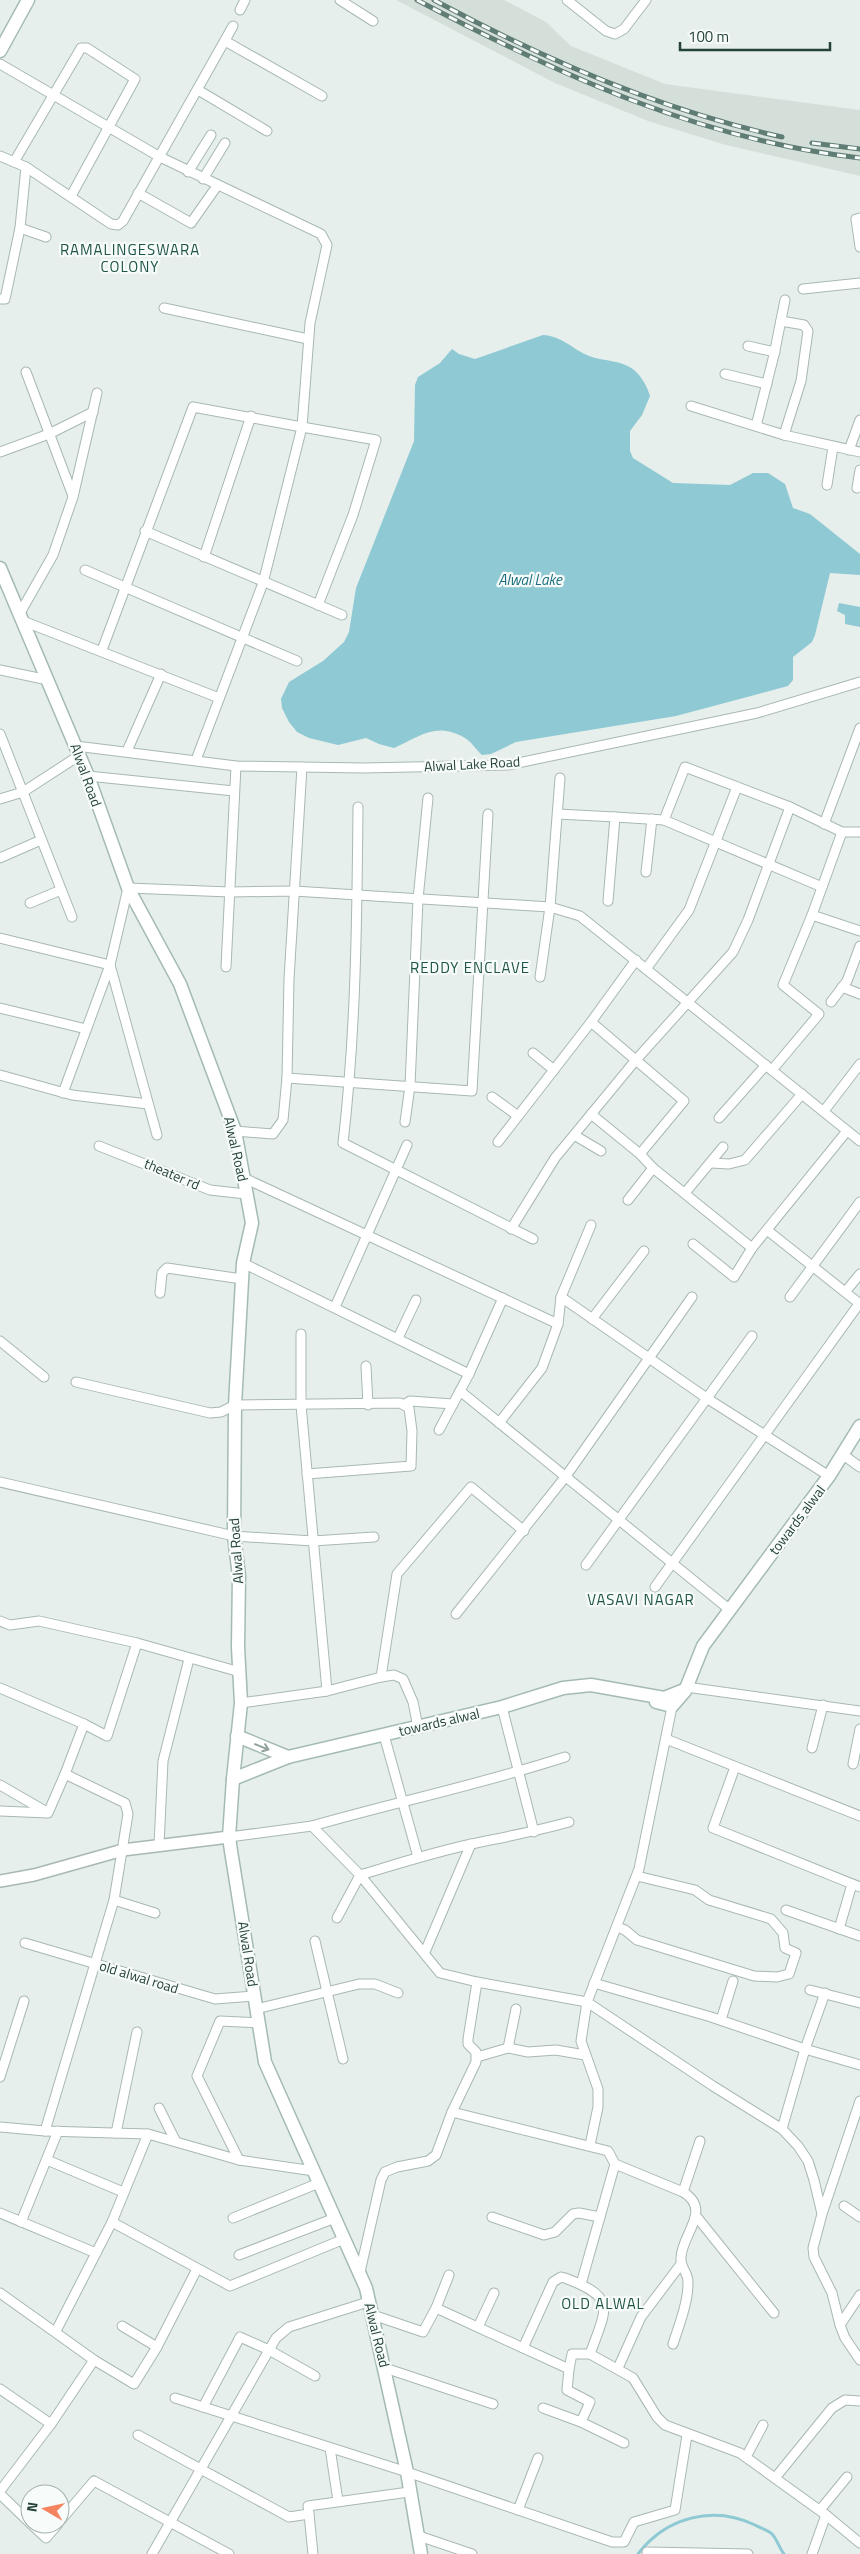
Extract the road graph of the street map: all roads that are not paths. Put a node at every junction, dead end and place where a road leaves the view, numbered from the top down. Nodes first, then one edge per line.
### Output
1 (28, 0) edge
2 (245, 0) edge
3 (340, 0) edge
4 (567, 0) edge
5 (641, 2) edge
6 (240, 10) dead end
7 (373, 21) dead end
8 (233, 26) dead end
9 (225, 41) junction
10 (0, 50) edge
11 (0, 64) edge
12 (198, 90) junction
13 (52, 95) junction
14 (322, 96) dead end
15 (109, 127) junction
16 (267, 131) dead end
17 (211, 135) dead end
18 (226, 143) dead end
19 (0, 156) edge
20 (160, 157) junction
21 (14, 162) junction
22 (26, 167) junction
23 (190, 168) junction
24 (205, 176) junction
25 (217, 186) junction
26 (138, 193) junction
27 (71, 196) junction
28 (860, 218) edge
29 (20, 228) junction
30 (46, 237) dead end
31 (860, 247) edge
32 (860, 283) edge
33 (803, 289) dead end
34 (0, 299) edge
35 (785, 300) dead end
36 (164, 308) dead end
37 (781, 322) junction
38 (308, 339) junction
39 (748, 346) dead end
40 (775, 352) junction
41 (26, 372) dead end
42 (725, 374) dead end
43 (767, 384) junction
44 (97, 393) dead end
45 (690, 406) dead end
46 (93, 412) junction
47 (251, 416) junction
48 (860, 420) edge
49 (756, 426) junction
50 (302, 427) junction
51 (49, 434) junction
52 (784, 435) junction
53 (833, 447) junction
54 (849, 450) junction
55 (0, 452) edge
56 (860, 452) edge
57 (860, 470) edge
58 (827, 486) dead end
59 (857, 488) dead end
60 (73, 496) junction
61 (145, 531) junction
62 (204, 557) junction
63 (0, 568) edge
64 (84, 570) dead end
65 (263, 583) junction
66 (126, 587) junction
67 (318, 605) junction
68 (342, 615) dead end
69 (21, 617) junction
70 (242, 637) junction
71 (102, 650) junction
72 (297, 661) dead end
73 (0, 670) edge
74 (161, 674) junction
75 (48, 680) junction
76 (860, 682) edge
77 (219, 698) junction
78 (860, 728) edge
79 (0, 734) edge
80 (2, 747) edge
81 (78, 750) junction
82 (127, 751) junction
83 (196, 760) junction
84 (236, 766) junction
85 (302, 767) junction
86 (88, 776) junction
87 (560, 778) dead end
88 (737, 787) junction
89 (234, 791) junction
90 (23, 792) junction
91 (428, 798) dead end
92 (0, 799) edge
93 (358, 807) dead end
94 (790, 807) junction
95 (488, 814) dead end
96 (558, 814) junction
97 (615, 817) junction
98 (652, 819) junction
99 (664, 820) junction
100 (824, 824) junction
101 (842, 832) junction
102 (860, 832) edge
103 (41, 840) junction
104 (715, 843) junction
105 (0, 858) edge
106 (768, 865) junction
107 (646, 872) dead end
108 (822, 887) junction
109 (128, 888) junction
110 (61, 890) junction
111 (294, 891) junction
112 (230, 892) junction
113 (357, 895) junction
114 (418, 899) junction
115 (608, 901) dead end
116 (30, 903) dead end
117 (481, 903) junction
118 (550, 907) junction
119 (812, 915) junction
120 (72, 917) dead end
121 (860, 931) edge
122 (0, 938) edge
123 (860, 946) edge
124 (636, 960) junction
125 (110, 965) junction
126 (226, 967) dead end
127 (646, 969) junction
128 (540, 977) dead end
129 (842, 987) junction
130 (860, 994) edge
131 (831, 1002) dead end
132 (688, 1004) junction
133 (0, 1008) edge
134 (591, 1022) junction
135 (86, 1029) junction
136 (533, 1053) dead end
137 (635, 1061) junction
138 (860, 1064) edge
139 (769, 1068) junction
140 (554, 1070) junction
141 (0, 1075) edge
142 (287, 1078) junction
143 (350, 1081) junction
144 (410, 1086) junction
145 (64, 1093) junction
146 (802, 1094) junction
147 (492, 1097) dead end
148 (148, 1104) junction
149 (824, 1112) junction
150 (591, 1114) junction
151 (518, 1116) junction
152 (719, 1118) dead end
153 (405, 1122) dead end
154 (235, 1131) junction
155 (847, 1131) junction
156 (157, 1135) dead end
157 (574, 1135) junction
158 (860, 1141) edge
159 (498, 1142) dead end
160 (407, 1145) dead end
161 (100, 1146) dead end
162 (722, 1146) dead end
163 (601, 1151) dead end
164 (640, 1154) junction
165 (710, 1163) junction
166 (653, 1168) junction
167 (395, 1171) junction
168 (244, 1178) junction
169 (686, 1192) junction
170 (246, 1194) junction
171 (628, 1200) dead end
172 (860, 1202) edge
173 (591, 1225) dead end
174 (511, 1229) junction
175 (767, 1230) junction
176 (367, 1235) junction
177 (532, 1240) dead end
178 (693, 1244) dead end
179 (752, 1248) junction
180 (644, 1251) dead end
181 (243, 1263) junction
182 (812, 1265) junction
183 (860, 1274) edge
184 (242, 1279) junction
185 (846, 1291) junction
186 (160, 1293) dead end
187 (561, 1297) junction
188 (692, 1297) dead end
189 (790, 1297) dead end
190 (503, 1298) junction
191 (416, 1300) dead end
192 (860, 1304) edge
193 (335, 1307) junction
194 (592, 1320) junction
195 (558, 1324) junction
196 (301, 1334) dead end
197 (752, 1336) dead end
198 (398, 1338) junction
199 (0, 1341) edge
200 (648, 1359) junction
201 (366, 1366) dead end
202 (469, 1374) junction
203 (44, 1377) dead end
204 (76, 1382) dead end
205 (460, 1391) junction
206 (708, 1399) junction
207 (405, 1404) junction
208 (453, 1404) junction
209 (235, 1405) junction
210 (301, 1405) junction
211 (368, 1405) junction
212 (498, 1422) junction
213 (860, 1426) edge
214 (439, 1430) dead end
215 (766, 1436) junction
216 (842, 1454) junction
217 (860, 1467) edge
218 (307, 1474) junction
219 (566, 1476) junction
220 (829, 1476) junction
221 (0, 1482) edge
222 (618, 1520) junction
223 (524, 1531) junction
224 (234, 1536) junction
225 (374, 1537) dead end
226 (313, 1541) junction
227 (673, 1564) junction
228 (586, 1565) dead end
229 (655, 1587) dead end
230 (730, 1610) junction
231 (456, 1614) dead end
232 (0, 1621) edge
233 (137, 1643) junction
234 (189, 1659) junction
235 (240, 1672) junction
236 (381, 1677) junction
237 (0, 1688) edge
238 (327, 1691) junction
239 (679, 1694) junction
240 (242, 1703) junction
241 (822, 1705) junction
242 (502, 1707) junction
243 (860, 1711) edge
244 (84, 1724) junction
245 (418, 1726) junction
246 (860, 1729) edge
247 (384, 1735) junction
248 (237, 1736) junction
249 (666, 1739) junction
250 (812, 1748) dead end
251 (288, 1757) junction
252 (565, 1757) dead end
253 (853, 1764) dead end
254 (735, 1767) junction
255 (519, 1772) junction
256 (66, 1774) junction
257 (233, 1778) junction
258 (0, 1785) edge
259 (403, 1800) junction
260 (0, 1812) edge
261 (48, 1813) junction
262 (860, 1816) edge
263 (569, 1822) dead end
264 (312, 1826) junction
265 (534, 1832) junction
266 (229, 1837) junction
267 (471, 1844) junction
268 (159, 1845) junction
269 (123, 1850) junction
270 (418, 1857) junction
271 (360, 1875) junction
272 (637, 1876) junction
273 (0, 1881) edge
274 (856, 1886) edge
275 (114, 1900) junction
276 (786, 1910) dead end
277 (155, 1913) dead end
278 (337, 1918) dead end
279 (617, 1927) junction
280 (839, 1929) junction
281 (860, 1936) edge
282 (315, 1941) dead end
283 (25, 1943) dead end
284 (425, 1952) junction
285 (95, 1964) junction
286 (733, 1981) dead end
287 (477, 1982) junction
288 (594, 1983) junction
289 (810, 1990) dead end
290 (325, 1993) junction
291 (398, 1993) dead end
292 (825, 1994) junction
293 (254, 1996) junction
294 (24, 2001) dead end
295 (587, 2002) junction
296 (860, 2003) edge
297 (256, 2009) junction
298 (516, 2009) dead end
299 (721, 2020) junction
300 (259, 2023) junction
301 (137, 2032) dead end
302 (508, 2048) junction
303 (805, 2049) junction
304 (585, 2055) junction
305 (477, 2057) junction
306 (343, 2059) dead end
307 (860, 2065) edge
308 (0, 2077) edge
309 (860, 2101) edge
310 (159, 2108) dead end
311 (452, 2112) junction
312 (0, 2127) edge
313 (782, 2129) junction
314 (45, 2131) junction
315 (58, 2131) junction
316 (116, 2133) junction
317 (148, 2134) junction
318 (176, 2140) junction
319 (700, 2141) dead end
320 (590, 2145) junction
321 (46, 2160) junction
322 (239, 2160) junction
323 (615, 2164) junction
324 (316, 2177) junction
325 (123, 2192) junction
326 (683, 2192) junction
327 (844, 2206) dead end
328 (0, 2213) edge
329 (822, 2214) junction
330 (600, 2216) junction
331 (696, 2216) junction
332 (860, 2217) edge
333 (233, 2218) dead end
334 (335, 2218) junction
335 (492, 2218) dead end
336 (21, 2222) junction
337 (112, 2222) junction
338 (344, 2239) junction
339 (96, 2253) junction
340 (239, 2255) dead end
341 (681, 2264) junction
342 (197, 2269) junction
343 (360, 2272) junction
344 (449, 2275) dead end
345 (581, 2284) junction
346 (0, 2293) edge
347 (494, 2293) dead end
348 (860, 2295) edge
349 (369, 2308) junction
350 (436, 2308) junction
351 (774, 2313) dead end
352 (840, 2325) junction
353 (122, 2326) dead end
354 (478, 2327) junction
355 (56, 2331) junction
356 (673, 2344) dead end
357 (157, 2347) junction
358 (523, 2348) junction
359 (270, 2350) junction
360 (590, 2354) junction
361 (94, 2360) junction
362 (860, 2360) edge
363 (385, 2368) junction
364 (618, 2368) junction
365 (569, 2369) junction
366 (314, 2376) dead end
367 (0, 2389) edge
368 (175, 2398) dead end
369 (860, 2401) edge
370 (493, 2404) dead end
371 (204, 2407) junction
372 (543, 2408) dead end
373 (231, 2417) junction
374 (581, 2422) junction
375 (51, 2424) junction
376 (763, 2425) dead end
377 (138, 2435) dead end
378 (687, 2435) junction
379 (624, 2443) dead end
380 (330, 2448) junction
381 (746, 2457) junction
382 (538, 2458) dead end
383 (201, 2470) junction
384 (406, 2472) junction
385 (847, 2477) dead end
386 (775, 2478) junction
387 (0, 2492) edge
388 (409, 2492) junction
389 (338, 2501) junction
390 (70, 2510) edge
391 (518, 2510) junction
392 (823, 2512) junction
393 (20, 2513) edge
394 (309, 2514) junction
395 (170, 2523) junction
396 (419, 2536) junction
397 (860, 2542) edge
398 (647, 2552) dead end
399 (152, 2554) edge
400 (229, 2554) edge
401 (313, 2554) edge
402 (421, 2554) edge
403 (472, 2554) edge
404 (748, 2554) edge
405 (812, 2554) edge

1 - 10 main road
2 - 6 street
3 - 7 street
4 - 5 street
8 - 9 street
9 - 12 street
9 - 14 street
11 - 13 street
12 - 16 street
12 - 20 street
13 - 15 street
13 - 15 street
13 - 21 street
15 - 20 street
15 - 27 street
17 - 23 street
18 - 24 street
19 - 21 street
20 - 23 street
20 - 26 street
21 - 22 street
22 - 27 street
22 - 29 street
23 - 24 street
24 - 25 street
25 - 26 street
25 - 38 street
26 - 27 street
28 - 31 street
29 - 30 street
29 - 34 street
32 - 33 street
35 - 37 street
36 - 38 street
37 - 40 street
37 - 52 street
38 - 50 street
39 - 40 street
40 - 43 street
41 - 51 street
42 - 43 street
43 - 49 street
44 - 46 street
45 - 49 street
46 - 51 street
46 - 60 street
47 - 50 street
47 - 61 street
47 - 62 street
48 - 54 street
49 - 52 street
50 - 65 street
50 - 67 street
51 - 55 street
51 - 60 street
52 - 53 street
53 - 54 street
53 - 58 street
54 - 56 street
57 - 59 street
60 - 69 street
61 - 62 street
61 - 66 street
62 - 65 street
63 - 69 main road, Alwal Road
64 - 66 street
65 - 67 street
65 - 70 street
66 - 70 street
66 - 71 street
67 - 68 street
69 - 71 street
69 - 75 main road, Alwal Road
70 - 72 street
70 - 77 street
71 - 74 street
73 - 75 street
74 - 77 street
74 - 82 street
75 - 81 main road, Alwal Road
76 - 85 street, Alwal Lake Road
77 - 83 street
78 - 100 street
79 - 80 street
80 - 90 street
81 - 82 street, Alwal Lake Road
81 - 86 main road, Alwal Road
81 - 90 street
82 - 83 street, Alwal Lake Road
83 - 84 street, Alwal Lake Road
84 - 85 street, Alwal Lake Road
84 - 89 street
85 - 111 street
86 - 89 street
86 - 109 main road, Alwal Road
87 - 96 street
88 - 94 street
88 - 99 street
88 - 104 street
89 - 112 street
90 - 92 street
90 - 103 street
91 - 114 street
93 - 113 street
94 - 100 street
94 - 106 street
95 - 117 street
96 - 97 street
96 - 118 street
97 - 98 street
97 - 115 street
98 - 99 street
98 - 107 street
99 - 104 street
100 - 101 street
101 - 102 street
101 - 108 street
103 - 105 street
103 - 110 street
104 - 106 street
104 - 127 street
106 - 108 street
106 - 132 street
108 - 119 street
109 - 112 street
109 - 125 street
109 - 154 main road, Alwal Road
110 - 116 street
110 - 120 street
111 - 112 street
111 - 113 street
111 - 142 street
112 - 126 street
113 - 114 street
113 - 143 street
114 - 117 street
114 - 144 street
117 - 118 street
117 - 144 street
118 - 124 street
118 - 128 street
119 - 121 street
119 - 139 street
122 - 125 street
123 - 129 street
124 - 127 street
124 - 134 street
125 - 135 street
125 - 148 street
127 - 132 street
129 - 130 street
129 - 131 street
132 - 137 street
132 - 139 street
133 - 135 street
134 - 137 street
134 - 140 street
135 - 145 street
136 - 140 street
137 - 150 street
137 - 164 street
138 - 149 street
139 - 146 street
139 - 152 street
140 - 151 street
141 - 145 street
142 - 143 street
142 - 154 street
143 - 144 street
143 - 167 street
144 - 153 street
145 - 148 street
146 - 149 street
146 - 165 street
147 - 151 street
148 - 156 street
149 - 155 street
150 - 157 street
150 - 164 street
151 - 159 street
154 - 168 main road, Alwal Road
155 - 158 street
155 - 175 street
157 - 163 street
157 - 174 street
160 - 167 street
161 - 170 street, theater rd
162 - 165 street
164 - 166 street
165 - 169 street
166 - 169 street
166 - 171 street
167 - 174 street
167 - 176 street
168 - 170 main road, Alwal Road
168 - 176 street
169 - 179 street
170 - 181 main road, Alwal Road
172 - 182 street
173 - 187 street
174 - 177 street
175 - 179 street
175 - 182 street
176 - 190 street
176 - 193 street
178 - 179 street
180 - 194 street
181 - 184 main road, Alwal Road
181 - 193 street
182 - 185 street
182 - 189 street
183 - 185 street
184 - 186 street
184 - 209 main road, Alwal Road
185 - 192 street
187 - 194 street
187 - 195 street
188 - 200 street
190 - 195 street
190 - 202 street
191 - 198 street
192 - 215 street
193 - 198 street
194 - 200 street
195 - 212 street
196 - 210 street
197 - 206 street
198 - 202 street
199 - 203 street
200 - 206 street
200 - 219 street
201 - 211 street
202 - 205 street
204 - 209 street
205 - 208 street
205 - 212 street
206 - 215 street
206 - 222 street
207 - 208 street
207 - 211 street
207 - 218 street
208 - 214 street
209 - 210 street
209 - 224 main road, Alwal Road
210 - 211 street
210 - 218 street
212 - 219 street
213 - 216 main road, towards alwal
215 - 220 street
215 - 227 street
216 - 217 street
216 - 220 main road, towards alwal
218 - 226 street
219 - 222 street
219 - 223 street
220 - 230 main road, towards alwal
221 - 224 street
222 - 227 street
222 - 228 street
223 - 231 street
223 - 236 street
224 - 226 street
224 - 235 main road, Alwal Road
225 - 226 street
226 - 238 street
227 - 229 street
227 - 230 street
230 - 239 main road, towards alwal
232 - 233 street
233 - 234 street
233 - 244 street
234 - 235 street
234 - 268 street
235 - 240 main road, Alwal Road
236 - 238 street
236 - 245 street
237 - 244 street
238 - 240 street
239 - 241 street
239 - 242 main road, towards alwal
239 - 249 street
240 - 248 main road, Alwal Road
241 - 243 street
241 - 250 street
242 - 245 main road, towards alwal
242 - 255 street
244 - 256 street
245 - 247 main road, towards alwal
246 - 253 street
247 - 251 main road, towards alwal
247 - 259 street
248 -> 251 main road
248 - 257 main road, Alwal Road
249 - 254 street
249 - 272 street
251 - 257 main road, towards alwal
252 - 255 street
254 - 262 street
254 - 274 street
255 - 259 street
255 - 265 street
256 - 261 street
256 - 269 street
257 - 266 main road, Alwal Road
258 - 261 street
259 - 264 street
259 - 270 street
260 - 261 street
263 - 265 street
264 - 266 street
264 - 271 street
265 - 267 street
266 - 268 street
266 - 293 main road, Alwal Road
267 - 270 street
267 - 284 street
268 - 269 street
269 - 273 street
269 - 275 street
270 - 271 street
271 - 278 street
271 - 284 street
272 - 279 street
272 - 279 street
274 - 280 street
275 - 277 street
275 - 285 street
276 - 280 street
279 - 288 street
280 - 281 street
282 - 290 street
283 - 285 street, old alwal road
284 - 287 street
285 - 293 street, old alwal road
285 - 314 street
286 - 299 street
287 - 295 street
287 - 305 street
288 - 295 street
288 - 299 street
289 - 292 street
290 - 291 street
290 - 297 street
290 - 306 street
292 - 296 street
292 - 303 street
293 - 297 main road, Alwal Road
294 - 308 street
295 - 304 street
295 - 313 street
297 - 300 main road, Alwal Road
298 - 302 street
299 - 303 street
300 - 322 street
300 - 324 main road, Alwal Road
301 - 316 street
302 - 304 street
302 - 305 street
303 - 307 street
303 - 313 street
304 - 320 street
305 - 311 street
309 - 329 street
310 - 318 street
311 - 320 street
311 - 343 street
312 - 314 street
313 - 329 street
314 - 315 street
315 - 316 street
315 - 321 street
316 - 317 street
317 - 318 street
317 - 325 street
318 - 322 street
319 - 326 street
320 - 323 street
321 - 325 street
321 - 336 street
322 - 324 street
323 - 326 street
323 - 330 street
324 - 333 street
324 - 334 main road, Alwal Road
325 - 337 street
326 - 331 street
327 - 332 street
328 - 336 street
329 - 352 street
330 - 335 street
330 - 345 street
331 - 341 street
331 - 351 street
334 - 338 main road, Alwal Road
334 - 340 street
336 - 339 street
337 - 339 street
337 - 342 street
338 - 342 street
338 - 343 main road, Alwal Road
339 - 355 street
341 - 356 street
341 - 364 street
342 - 357 street
343 - 349 main road, Alwal Road
344 - 350 street
345 - 358 street
345 - 360 street
346 - 355 street
347 - 354 street
348 - 352 street
349 - 350 street
349 - 359 street
349 - 363 main road, Alwal Road
350 - 354 street
352 - 362 street
353 - 357 street
354 - 358 street
355 - 361 street
357 - 361 street
358 - 365 street
359 - 366 street
359 - 371 street
359 - 373 street
360 - 364 street
360 - 365 street
361 - 375 street
363 - 370 street
363 - 384 main road, Alwal Road
364 - 378 street
365 - 374 street
367 - 375 street
368 - 371 street
369 - 386 street
371 - 373 street
372 - 374 street
373 - 380 street
373 - 383 street
374 - 379 street
375 - 387 street
376 - 381 street
377 - 383 street
378 - 381 street
378 - 391 street
380 - 384 street
380 - 389 street
381 - 386 street
382 - 391 street
383 - 394 street
383 - 395 street
384 - 388 main road, Alwal Road
384 - 391 street
385 - 392 street
386 - 392 street
387 - 393 street
388 - 389 street
388 - 396 main road, Alwal Road
389 - 394 street
390 - 395 street
392 - 397 street
392 - 405 street
394 - 401 street
395 - 399 street
395 - 400 street
396 - 402 main road, Alwal Road
396 - 403 street
398 - 404 street

